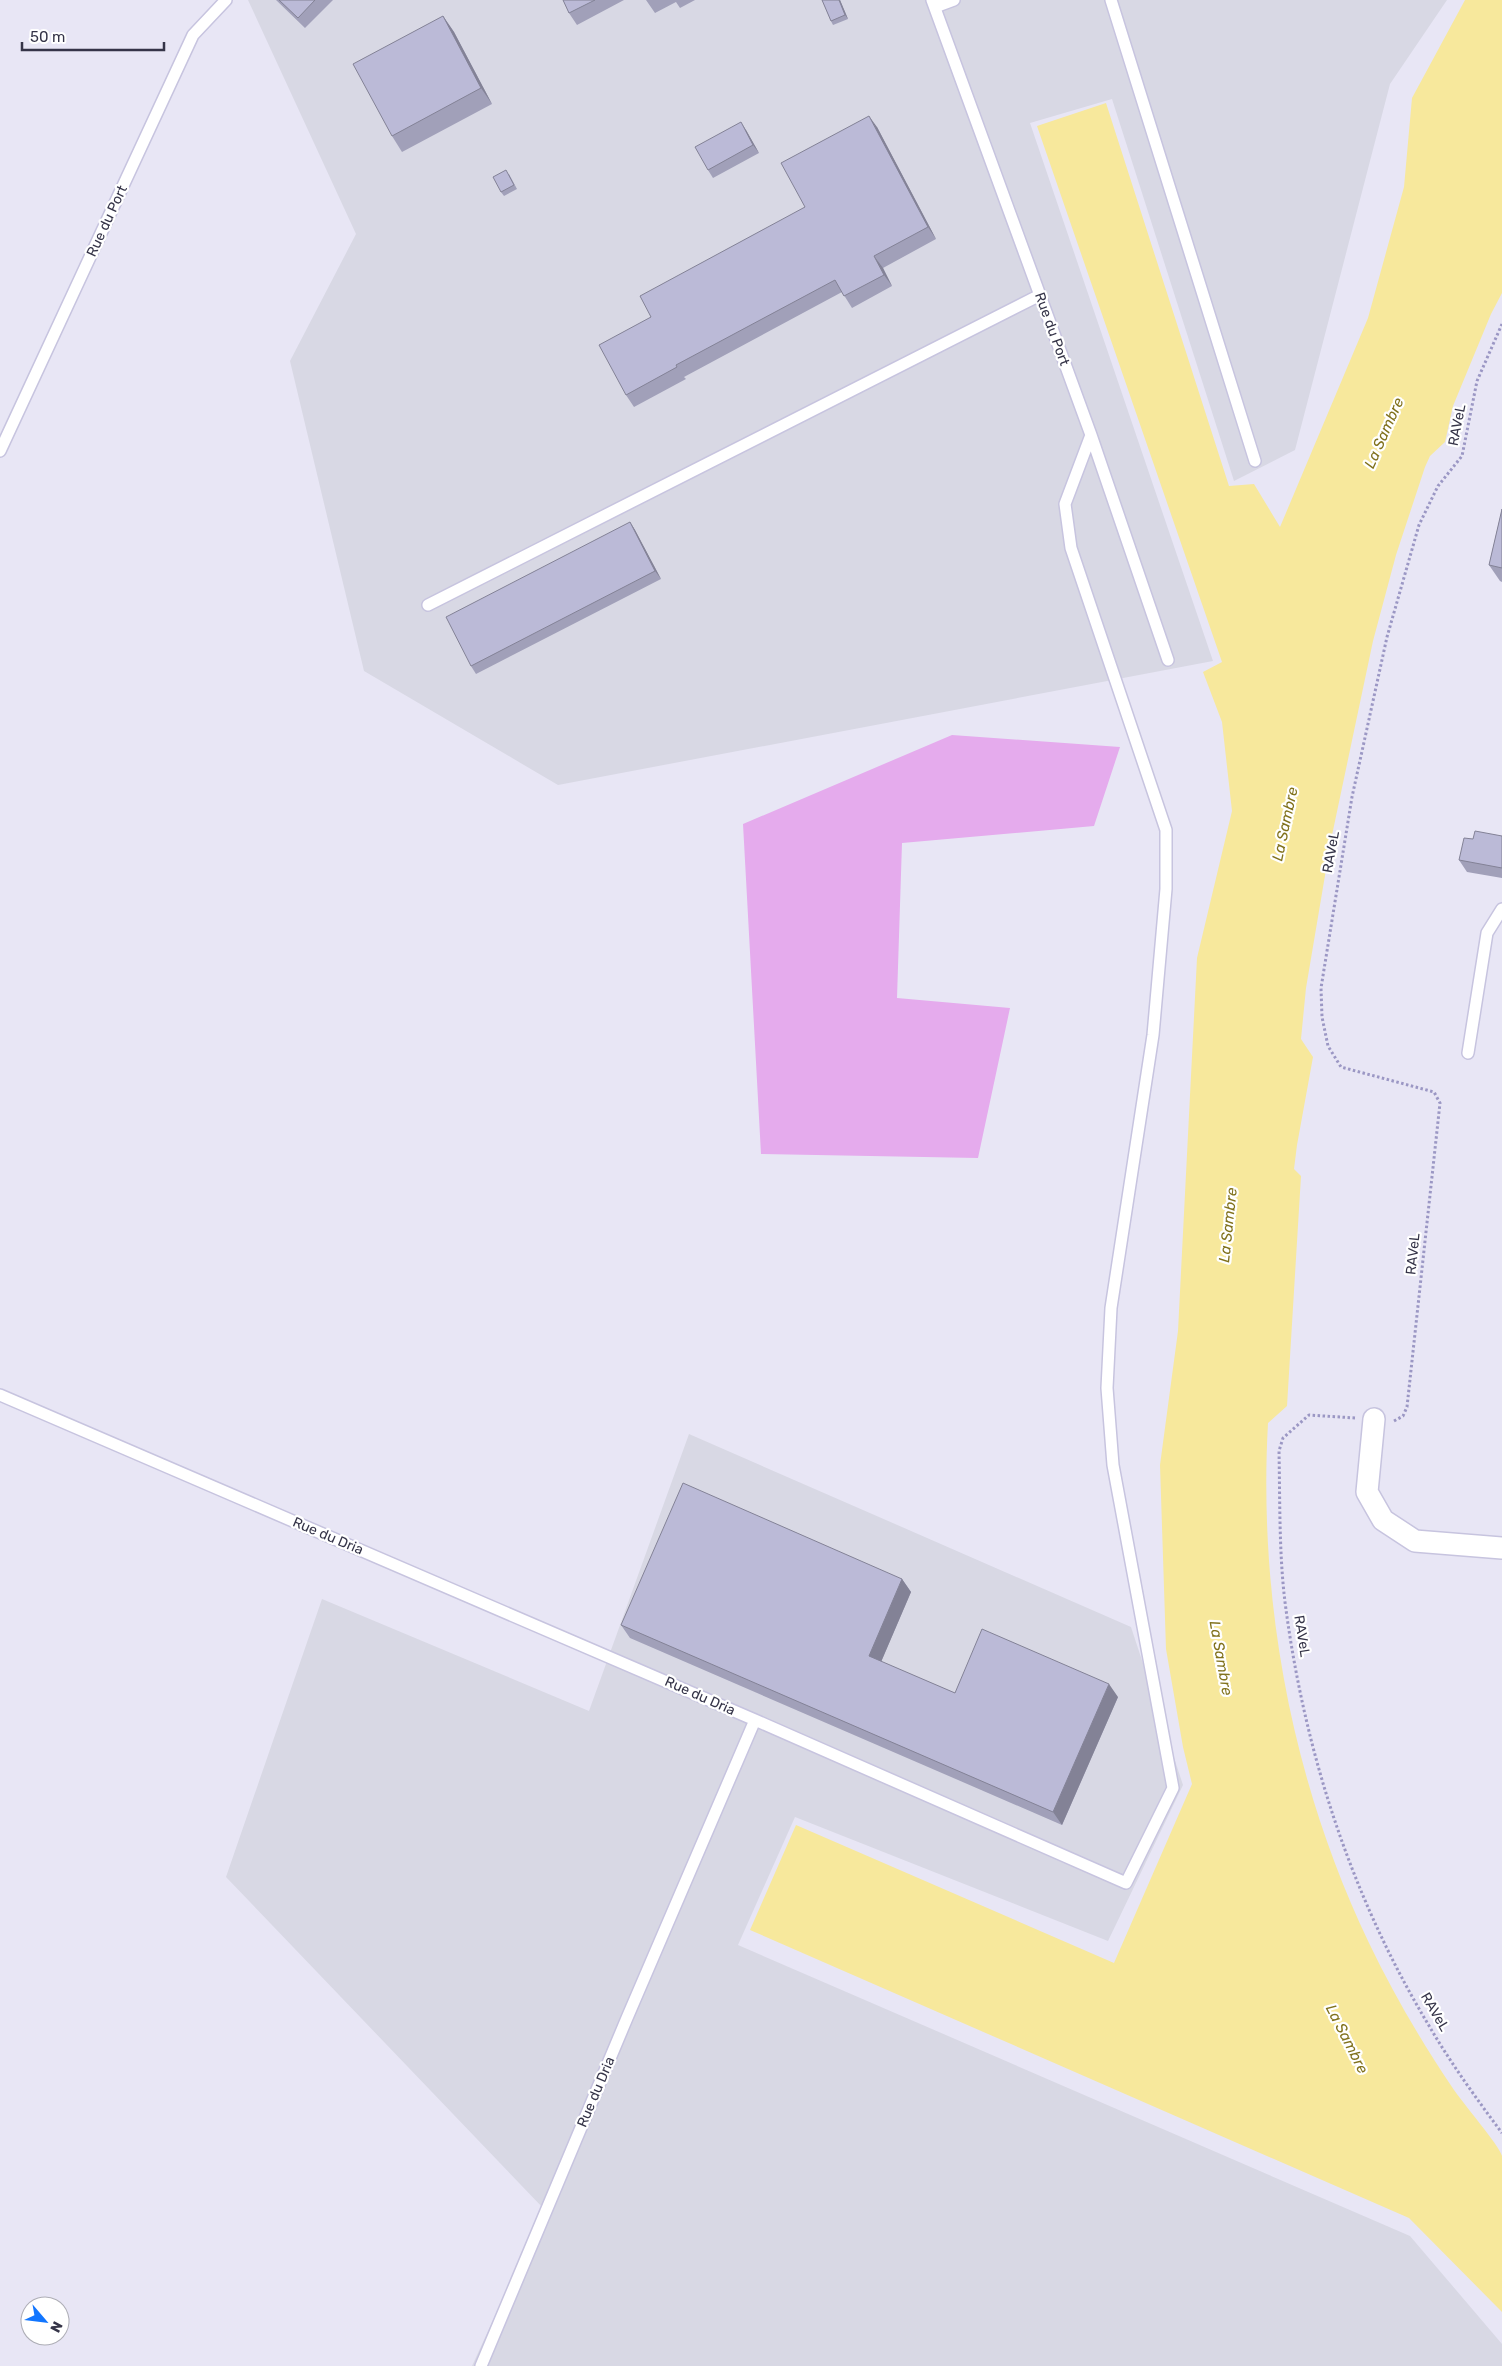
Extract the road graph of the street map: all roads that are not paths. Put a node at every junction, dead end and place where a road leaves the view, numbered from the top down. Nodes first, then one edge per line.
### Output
1 (226, 0) edge
2 (954, 0) edge
3 (1111, 0) edge
4 (933, 4) edge
5 (1040, 295) junction
6 (1091, 436) junction
7 (0, 451) edge
8 (1255, 461) dead end
9 (428, 606) dead end
10 (1168, 660) dead end
11 (1502, 909) edge
12 (1468, 1053) dead end
13 (0, 1395) edge
14 (1374, 1419) road end
15 (1502, 1548) edge
16 (755, 1720) junction
17 (481, 2366) edge

1 - 7 lane, Rue du Port
2 - 4 lane
3 - 8 lane
4 - 5 lane, Rue du Port
5 - 6 lane, Rue du Port
5 - 9 lane
6 - 10 lane, Rue du Port
6 - 16 lane
11 - 12 lane
13 - 16 lane, Rue du Dria
14 - 15 street
16 - 17 lane, Rue du Dria

